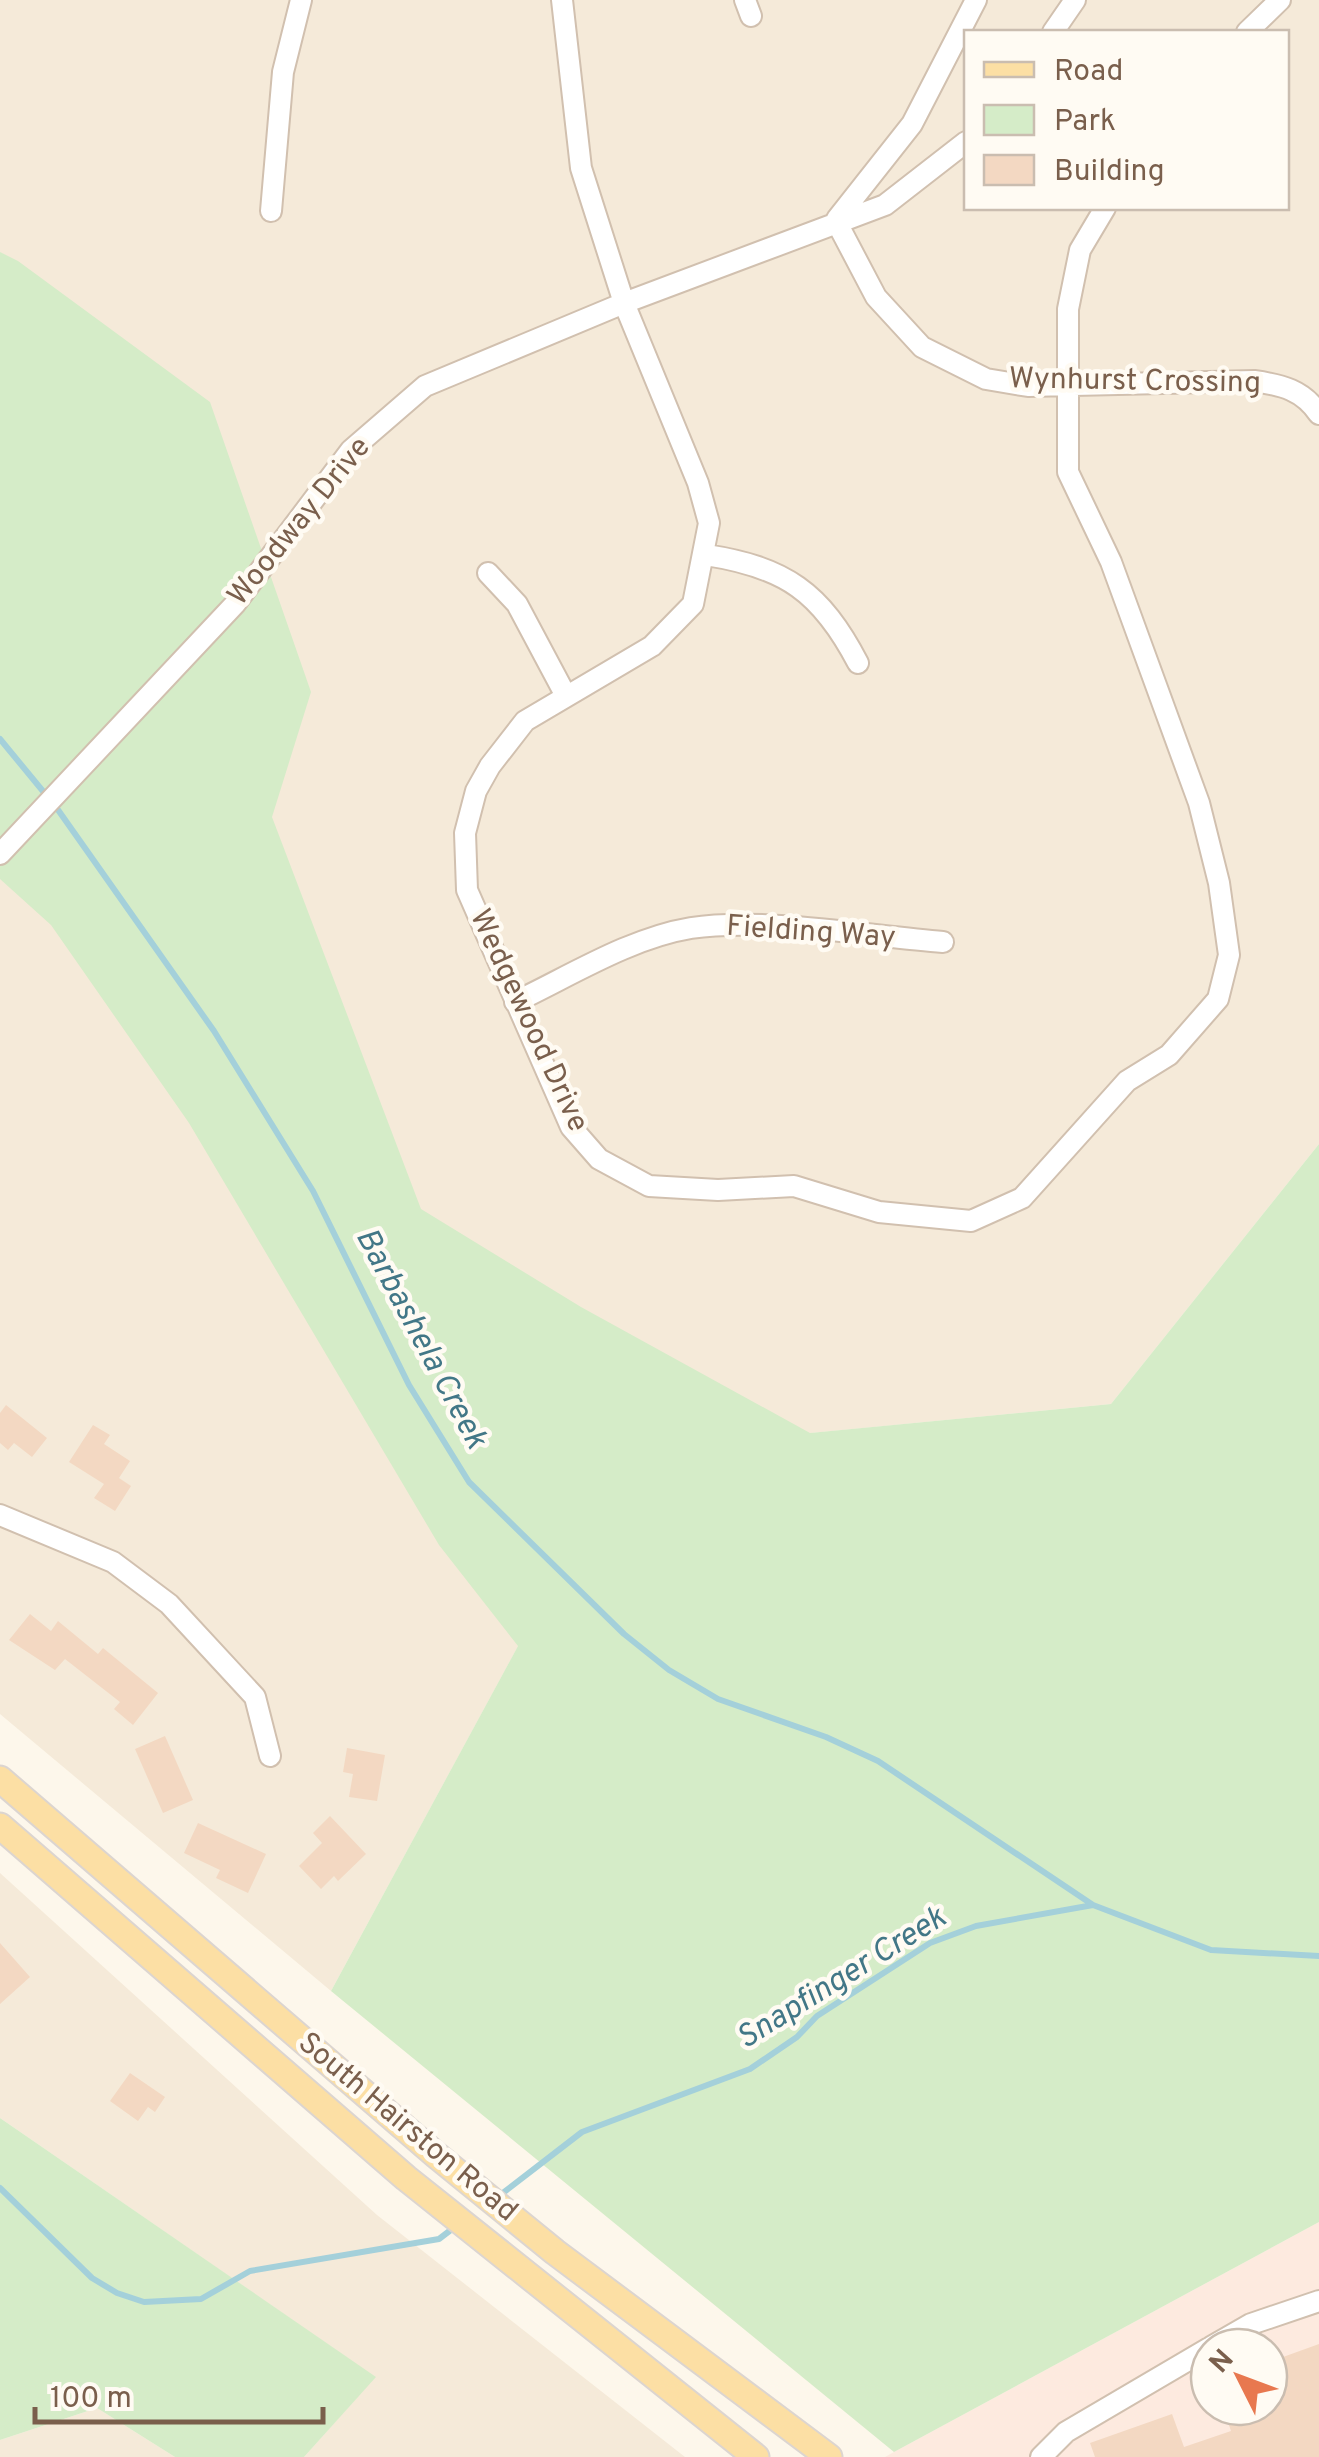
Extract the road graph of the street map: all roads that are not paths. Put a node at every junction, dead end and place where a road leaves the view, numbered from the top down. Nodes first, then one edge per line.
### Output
1 (301, 0) edge
2 (562, 0) edge
3 (976, 0) edge
4 (1075, 0) edge
5 (1280, 0) edge
6 (1053, 30) edge
7 (1249, 30) edge
8 (964, 144) edge
9 (1105, 210) edge
10 (271, 211) dead end
11 (836, 221) junction
12 (624, 303) junction
13 (1067, 385) junction
14 (1316, 400) edge
15 (706, 555) junction
16 (488, 572) dead end
17 (858, 663) dead end
18 (566, 696) junction
19 (0, 854) edge
20 (943, 942) dead end
21 (515, 1002) junction
22 (0, 1516) edge
23 (270, 1756) dead end
24 (0, 1779) edge
25 (0, 1826) edge
26 (1319, 2301) edge
27 (1246, 2327) edge
28 (1189, 2360) edge
29 (756, 2457) edge
30 (829, 2457) edge
31 (1041, 2457) edge

1 - 10 street
2 - 12 street, Wedgewood Drive
3 - 11 street
4 - 6 street
5 - 7 street
8 - 11 street, Woodway Drive
9 - 13 street, Wedgewood Drive
11 - 12 street, Woodway Drive
11 - 13 street, Wynhurst Crossing
12 - 15 street, Wedgewood Drive
12 - 19 street, Woodway Drive
13 - 14 street, Wynhurst Crossing
13 - 21 street, Wedgewood Drive
15 - 17 street
15 - 18 street, Wedgewood Drive
16 - 18 street
18 - 21 street, Wedgewood Drive
20 - 21 street, Fielding Way
22 - 23 street
24 - 30 main road, South Hairston Road
25 - 29 main road, South Hairston Road
26 - 27 street
28 - 31 street

